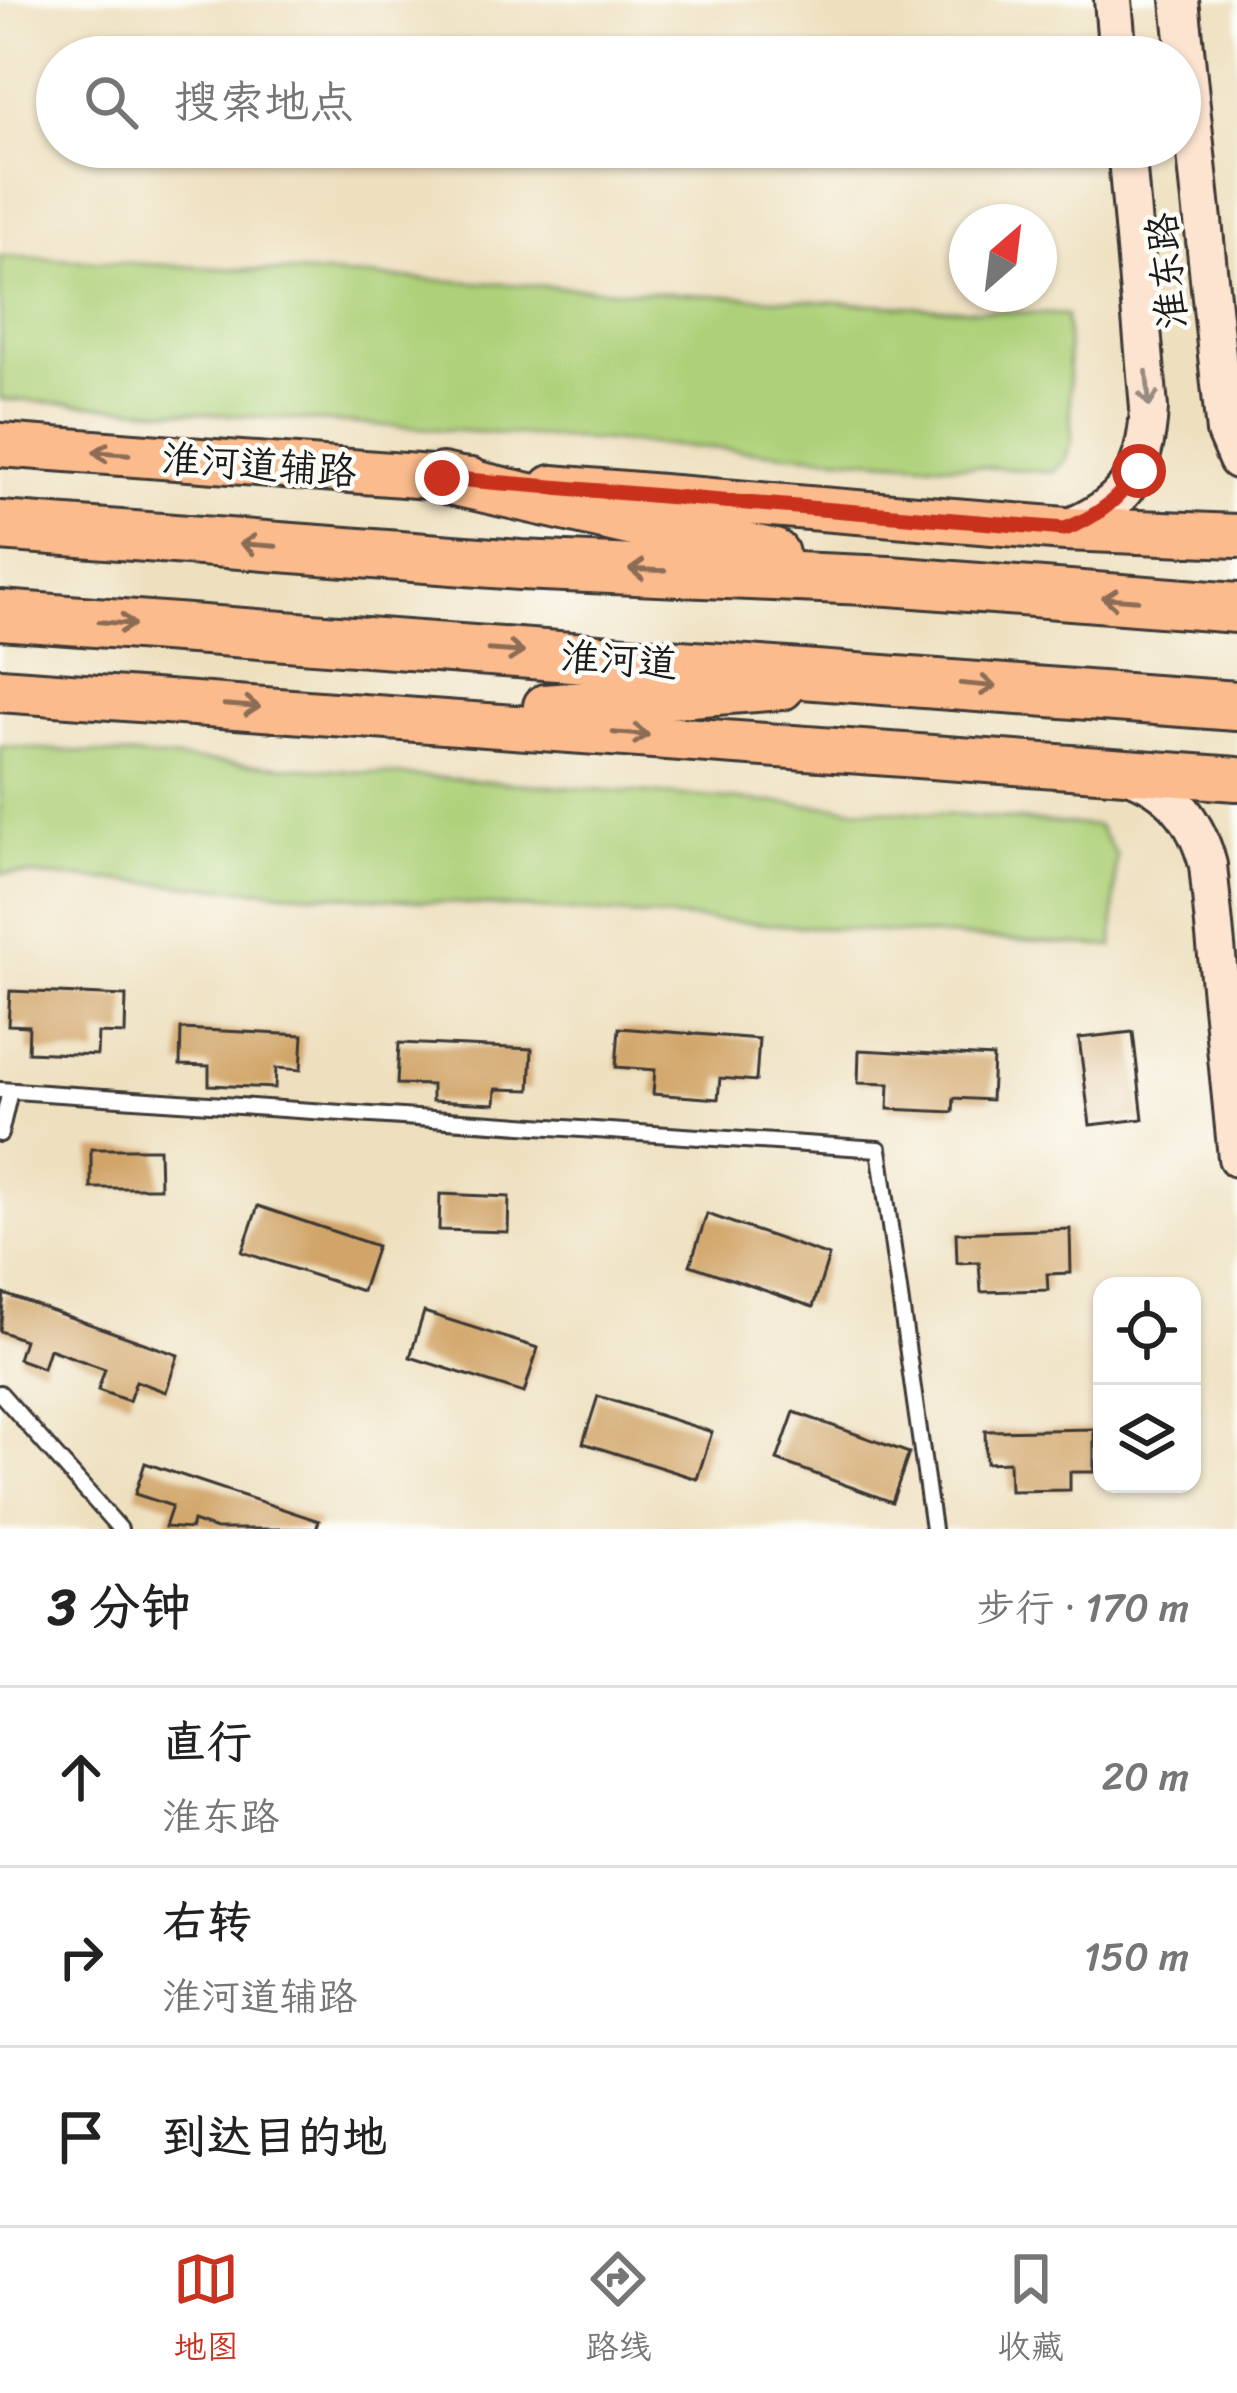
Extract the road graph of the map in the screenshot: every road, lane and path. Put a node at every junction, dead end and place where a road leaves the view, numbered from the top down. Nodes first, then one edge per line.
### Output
1 (1113, 0) edge
2 (1180, 0) edge
3 (1116, 36) edge
4 (1184, 36) edge
5 (1128, 168) edge
6 (1198, 168) edge
7 (0, 445) edge
8 (1237, 460) edge
9 (442, 478) junction
10 (0, 526) edge
11 (1065, 529) junction
12 (1237, 536) edge
13 (890, 581) junction
14 (1237, 608) edge
15 (0, 615) edge
16 (902, 679) junction
17 (0, 690) edge
18 (1237, 706) edge
19 (406, 717) junction
20 (1117, 770) junction
21 (1237, 779) edge
22 (5, 1091) edge
23 (0, 1134) edge
24 (1237, 1158) edge
25 (0, 1393) edge
26 (120, 1529) edge
27 (933, 1529) edge

1 - 3 main road
2 - 4 main road, 淮东路
5 -> 11 main road, 淮东路
6 - 8 main road, 淮东路
9 -> 7 main road, 淮河道辅路
9 - 11 main road, 淮河道辅路
9 - 13 highway
13 -> 10 highway
11 - 12 main road, 淮河道辅路
14 -> 13 highway
15 -> 16 highway, 淮河道
16 -> 18 highway, 淮河道
16 - 19 main road
17 -> 19 main road
19 -> 20 main road
20 - 21 main road
20 - 24 main road
22 - 23 lane
22 - 27 lane
25 - 26 lane

